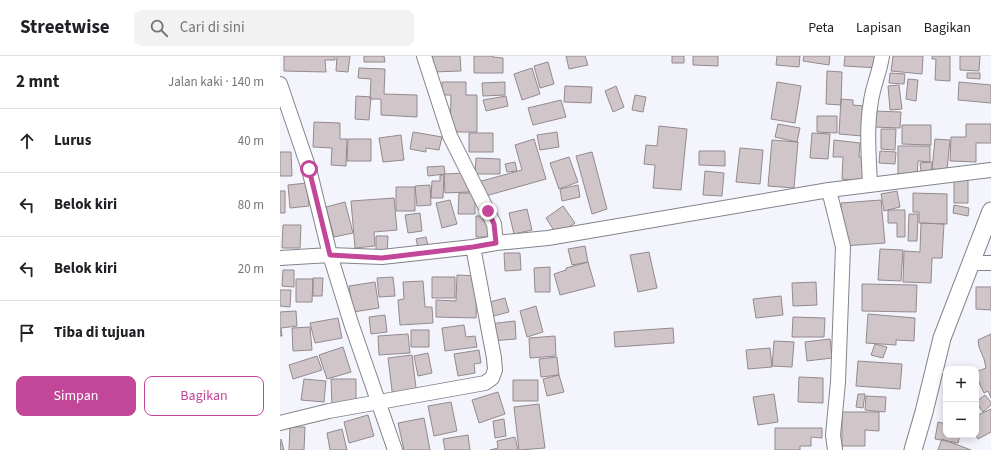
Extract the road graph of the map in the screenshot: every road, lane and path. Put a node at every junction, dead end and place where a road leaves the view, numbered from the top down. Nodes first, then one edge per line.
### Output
1 (424, 56) edge
2 (882, 56) edge
3 (280, 84) edge
4 (991, 170) edge
5 (870, 185) junction
6 (829, 190) junction
7 (991, 211) edge
8 (496, 243) junction
9 (473, 247) junction
10 (330, 255) junction
11 (280, 258) edge
12 (971, 263) junction
13 (991, 263) edge
14 (379, 403) junction
15 (280, 423) edge
16 (395, 450) edge
17 (835, 450) edge
18 (913, 450) edge

1 - 8 street
2 - 5 street
3 - 10 street
4 - 5 street
5 - 6 street
6 - 8 street
6 - 17 street
7 - 12 street
8 - 9 street
9 - 10 street
9 - 14 street
10 - 11 street
10 - 14 street
12 - 13 street
12 - 18 street
14 - 15 street
14 - 16 street

